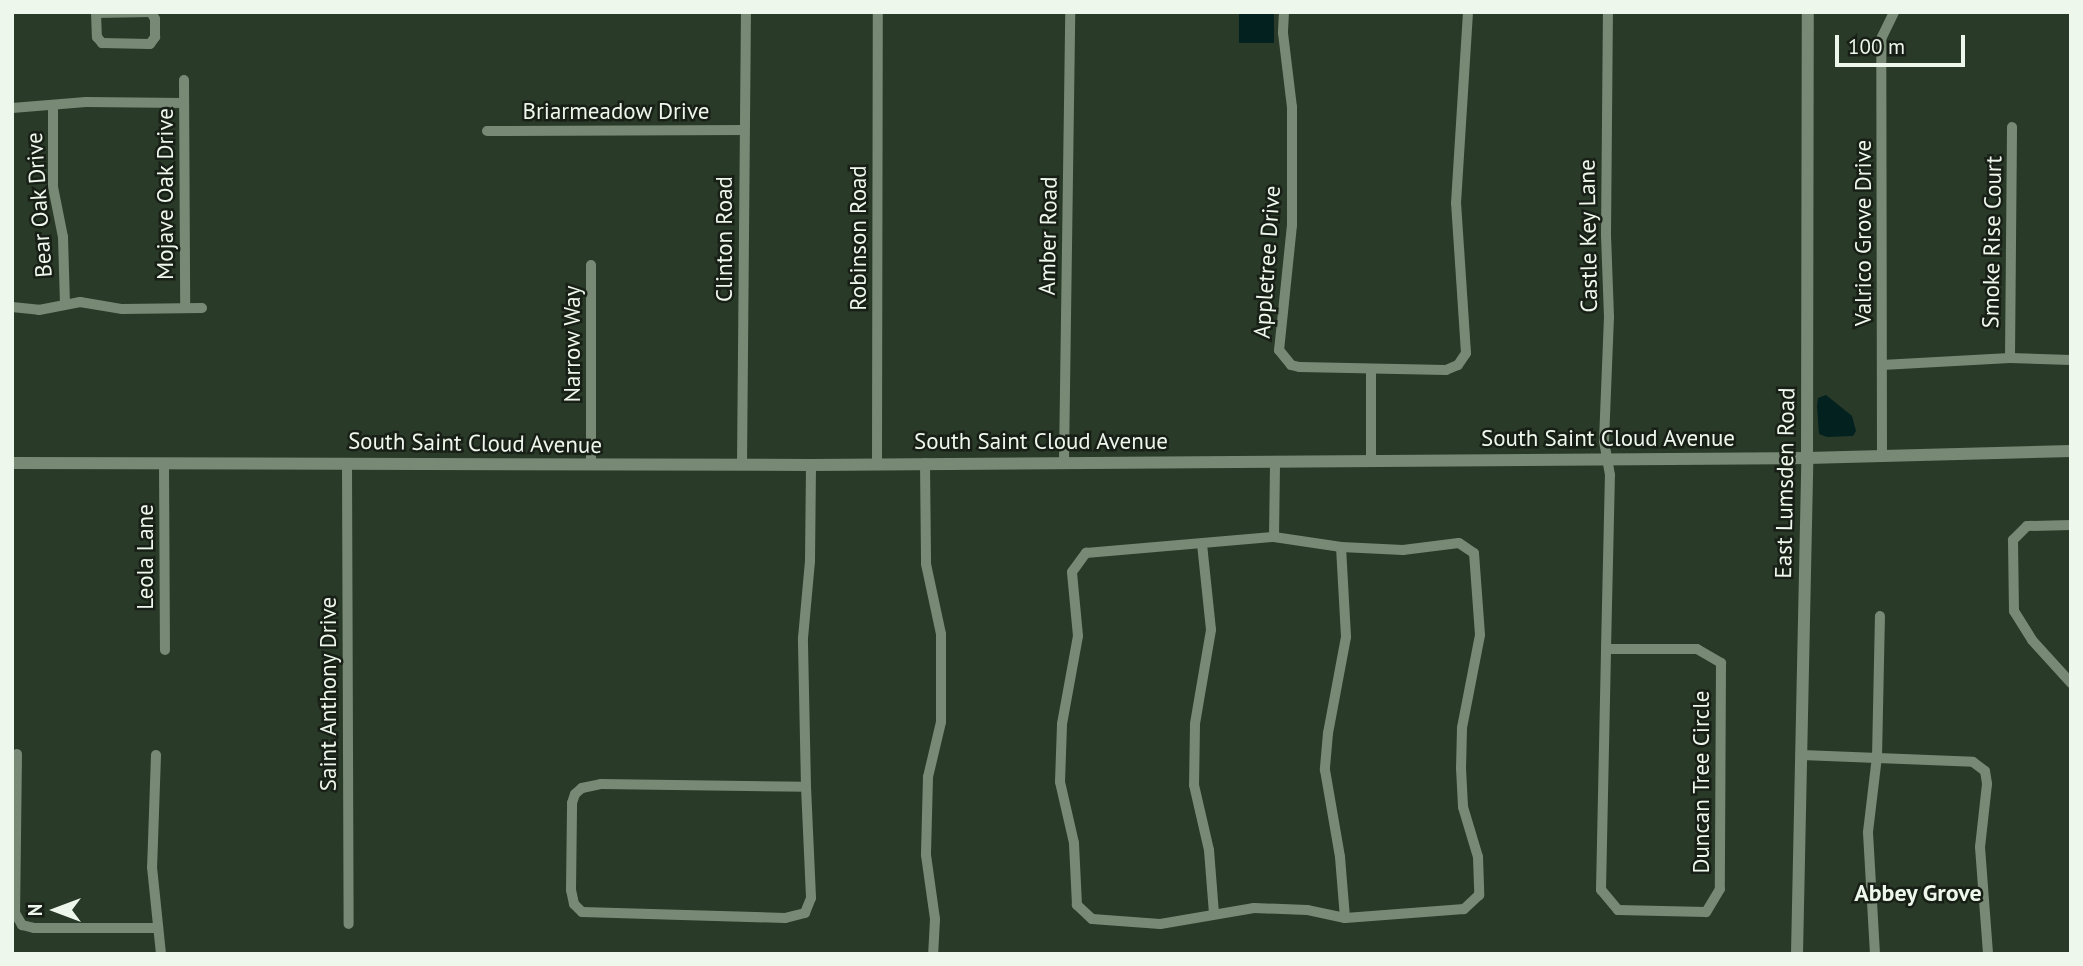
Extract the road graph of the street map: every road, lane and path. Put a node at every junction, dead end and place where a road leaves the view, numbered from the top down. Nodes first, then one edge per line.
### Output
1 (746, 12) edge
2 (878, 12) edge
3 (1069, 12) edge
4 (1284, 12) edge
5 (1468, 12) edge
6 (1608, 12) edge
7 (1808, 12) edge
8 (1895, 12) edge
9 (97, 13) edge
10 (184, 80) dead end
11 (184, 103) junction
12 (52, 105) junction
13 (12, 108) edge
14 (2012, 127) dead end
15 (744, 130) junction
16 (487, 131) dead end
17 (591, 265) dead end
18 (65, 303) junction
19 (12, 307) edge
20 (185, 308) junction
21 (202, 308) dead end
22 (2010, 358) junction
23 (2071, 360) edge
24 (1882, 365) junction
25 (1371, 369) junction
26 (2071, 451) edge
27 (1882, 457) junction
28 (1609, 458) junction
29 (1807, 458) junction
30 (1371, 460) junction
31 (1064, 461) junction
32 (1275, 461) junction
33 (12, 463) edge
34 (346, 463) junction
35 (877, 463) junction
36 (925, 463) junction
37 (164, 464) junction
38 (591, 465) junction
39 (742, 465) junction
40 (811, 465) junction
41 (2071, 525) edge
42 (1274, 537) junction
43 (1202, 544) junction
44 (1340, 547) junction
45 (1880, 616) dead end
46 (1606, 649) junction
47 (165, 650) dead end
48 (2071, 683) edge
49 (17, 754) dead end
50 (156, 755) dead end
51 (1802, 755) junction
52 (1877, 757) junction
53 (806, 787) junction
54 (1214, 914) junction
55 (1345, 918) junction
56 (349, 924) dead end
57 (157, 928) junction
58 (161, 954) edge
59 (933, 954) edge
60 (1797, 954) edge
61 (1875, 954) edge
62 (1988, 954) edge

1 - 15 street, Clinton Road
2 - 35 street, Robinson Road
3 - 31 street, Amber Road
4 - 25 street, Appletree Drive
5 - 25 street, Appletree Drive
6 - 28 street, Castle Key Lane
7 - 29 street, East Lumsden Road
8 - 24 street, Valrico Grove Drive
9 - 9 street
10 - 11 street, Mojave Oak Drive
11 - 12 street
11 - 20 street, Mojave Oak Drive
12 - 13 street
12 - 18 street, Bear Oak Drive
14 - 22 street, Smoke Rise Court
15 - 16 street, Briarmeadow Drive
15 - 39 street, Clinton Road
17 - 38 street, Narrow Way
18 - 19 street
18 - 20 street
20 - 21 street
22 - 23 street
22 - 24 street
24 - 27 street, Valrico Grove Drive
25 - 30 street
26 - 27 street, South Saint Cloud Avenue
27 - 29 street, South Saint Cloud Avenue
28 - 29 street, South Saint Cloud Avenue
28 - 30 street, South Saint Cloud Avenue
28 - 46 street, Duncan Tree Circle
29 - 51 street, East Lumsden Road
30 - 32 street, South Saint Cloud Avenue
31 - 32 street, South Saint Cloud Avenue
31 - 36 street, South Saint Cloud Avenue
32 - 42 street
33 - 37 street, South Saint Cloud Avenue
34 - 37 street, South Saint Cloud Avenue
34 - 38 street, South Saint Cloud Avenue
34 - 56 street, Saint Anthony Drive
35 - 36 street, South Saint Cloud Avenue
35 - 40 street, South Saint Cloud Avenue
36 - 59 street
37 - 47 street, Leola Lane
38 - 39 street, South Saint Cloud Avenue
39 - 40 street, South Saint Cloud Avenue
40 - 53 street
41 - 48 street
42 - 43 street
42 - 44 street
43 - 54 street
43 - 54 street
44 - 55 street
44 - 55 street
45 - 52 street
46 - 46 street, Duncan Tree Circle
49 - 57 street
50 - 57 street
51 - 52 street
51 - 60 street, East Lumsden Road
52 - 61 street
52 - 62 street
53 - 53 street
54 - 55 street
57 - 58 street

